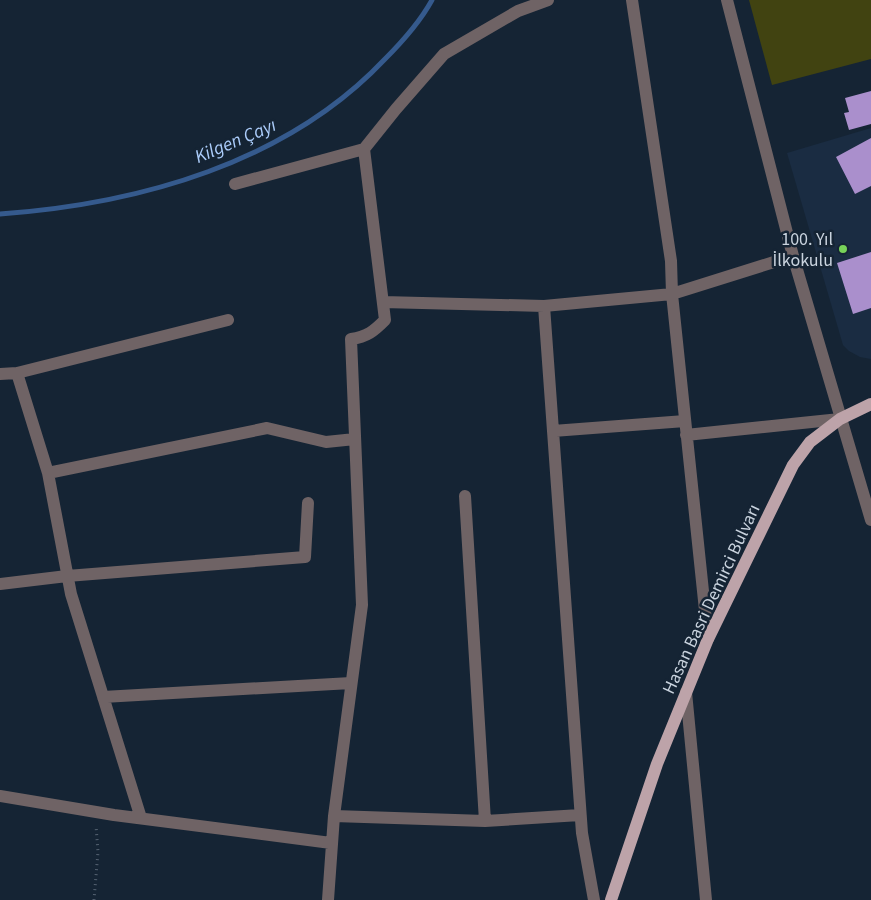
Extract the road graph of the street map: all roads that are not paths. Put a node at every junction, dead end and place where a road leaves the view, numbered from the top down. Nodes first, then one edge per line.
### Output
1 (548, 0) edge
2 (632, 0) edge
3 (727, 0) edge
4 (364, 149) junction
5 (235, 184) dead end
6 (793, 256) junction
7 (672, 294) junction
8 (383, 302) junction
9 (544, 306) junction
10 (228, 320) dead end
11 (16, 373) junction
12 (0, 374) edge
13 (871, 404) edge
14 (840, 419) junction
15 (685, 421) junction
16 (553, 431) junction
17 (686, 435) junction
18 (355, 439) junction
19 (48, 472) junction
20 (867, 494) edge
21 (465, 496) dead end
22 (308, 503) dead end
23 (871, 520) edge
24 (67, 576) junction
25 (0, 584) edge
26 (708, 639) junction
27 (352, 682) junction
28 (686, 692) junction
29 (103, 696) junction
30 (0, 796) edge
31 (580, 815) junction
32 (334, 816) junction
33 (141, 818) junction
34 (486, 821) junction
35 (332, 843) junction
36 (328, 900) edge
37 (594, 900) edge
38 (611, 900) edge
39 (706, 900) edge

1 - 4 street
2 - 7 street
3 - 6 street
4 - 5 street
4 - 8 street
6 - 7 street
6 - 14 street
7 - 9 street
7 - 15 street
8 - 9 street
8 - 18 street
9 - 16 street
10 - 11 street
11 - 12 street
11 - 19 street
13 - 14 main road, Hasan Basri Demirci Bulvarı
14 - 17 street
14 - 20 street
14 - 26 main road, Hasan Basri Demirci Bulvarı
15 - 16 street
15 - 17 street
16 - 31 street
17 - 26 street
18 - 19 street
18 - 27 street
19 - 24 street
20 - 23 street
21 - 34 street
22 - 24 street
24 - 25 street
24 - 29 street
26 - 28 main road, Hasan Basri Demirci Bulvarı
27 - 29 street
27 - 32 street
28 - 38 main road, Hasan Basri Demirci Bulvarı
28 - 39 street
29 - 33 street
30 - 33 street
31 - 34 street
31 - 37 street
32 - 34 street
32 - 35 street
33 - 35 street
35 - 36 street

